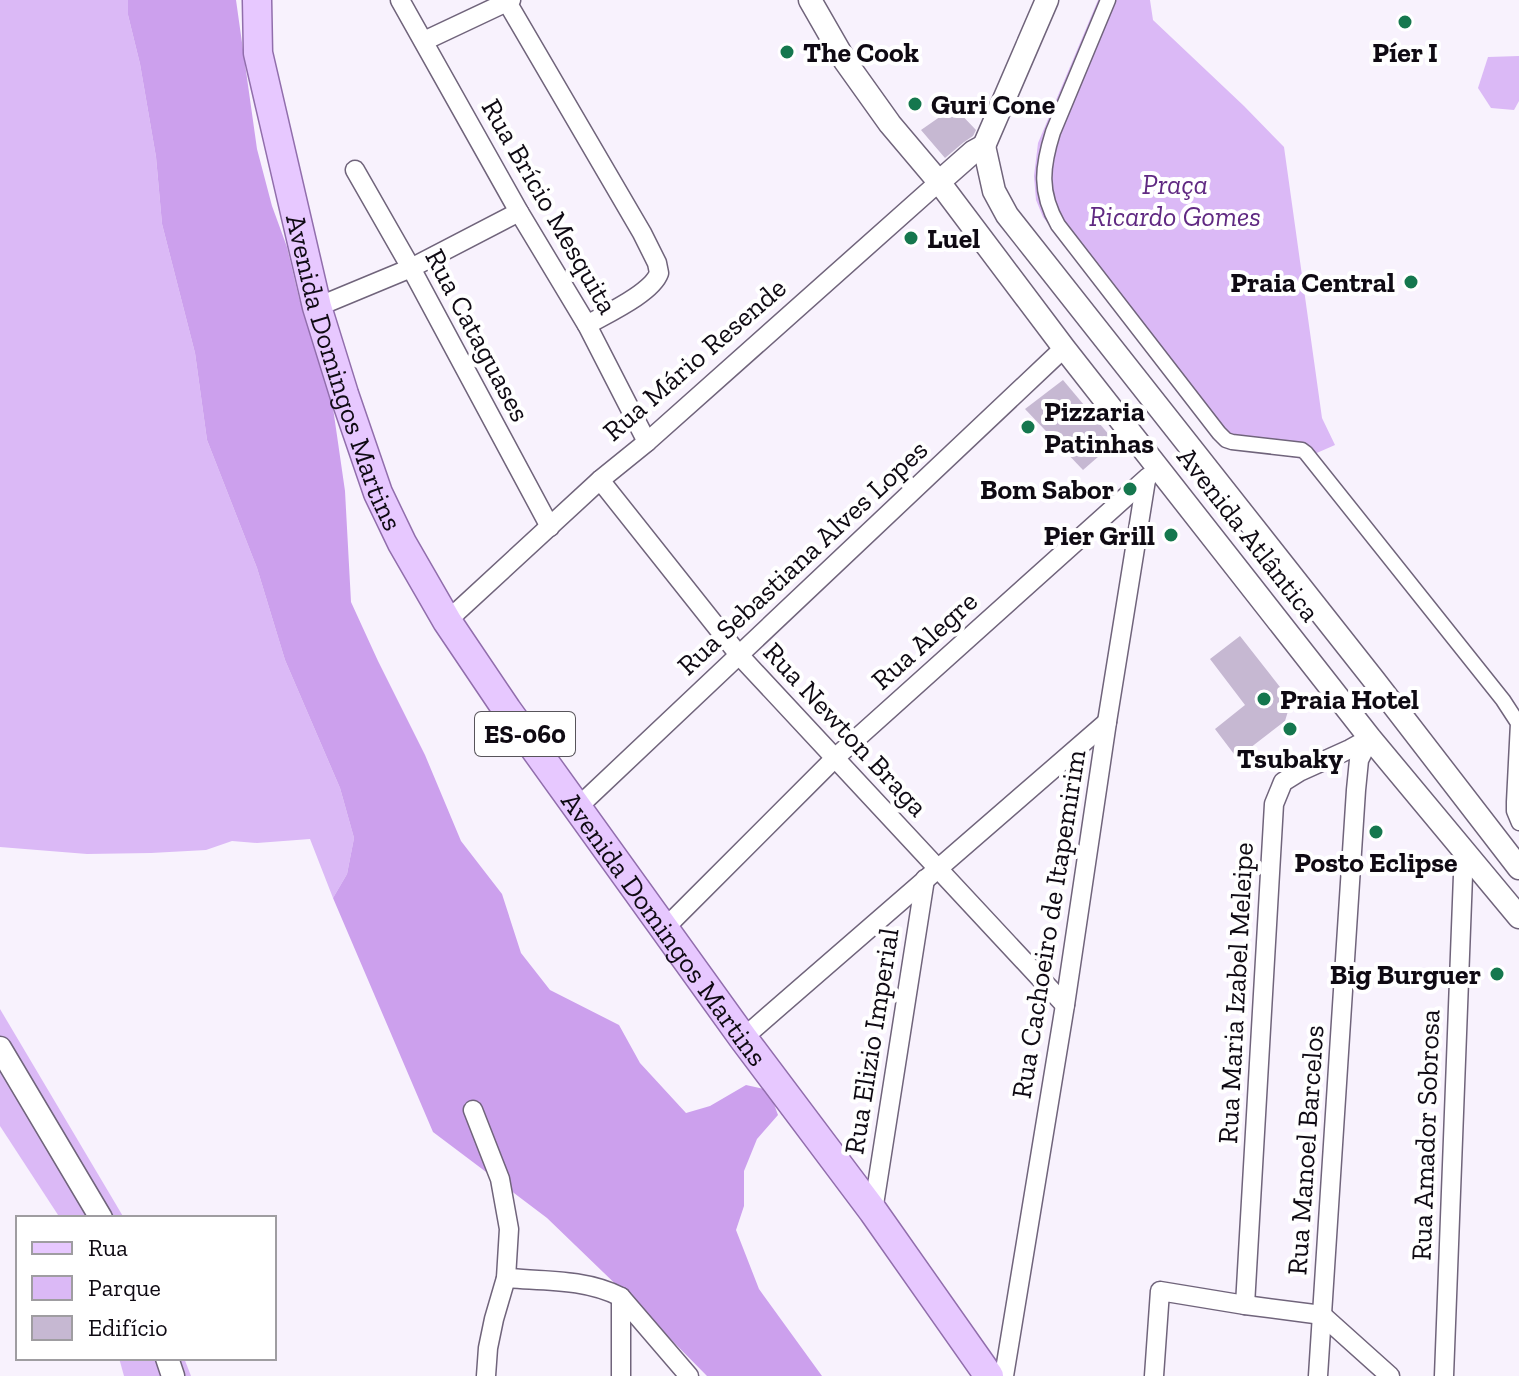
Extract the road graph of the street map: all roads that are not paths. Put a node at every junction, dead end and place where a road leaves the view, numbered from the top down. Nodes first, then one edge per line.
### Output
1 (257, 0) edge
2 (400, 0) edge
3 (810, 0) edge
4 (1047, 0) edge
5 (1108, 0) edge
6 (509, 1) edge
7 (424, 41) junction
8 (984, 146) junction
9 (355, 170) dead end
10 (939, 182) junction
11 (519, 212) junction
12 (411, 268) junction
13 (317, 307) junction
14 (587, 325) junction
15 (1064, 348) junction
16 (647, 442) junction
17 (1152, 473) junction
18 (600, 480) junction
19 (550, 527) junction
20 (447, 621) junction
21 (739, 655) junction
22 (1107, 722) junction
23 (1370, 738) junction
24 (836, 757) junction
25 (578, 807) junction
26 (1519, 823) edge
27 (1464, 849) junction
28 (1519, 868) edge
29 (932, 874) junction
30 (1519, 917) edge
31 (664, 929) junction
32 (1065, 1005) junction
33 (743, 1038) junction
34 (0, 1048) edge
35 (473, 1110) dead end
36 (873, 1211) junction
37 (100, 1216) edge
38 (506, 1278) junction
39 (621, 1297) junction
40 (1245, 1305) junction
41 (1322, 1315) junction
42 (486, 1376) edge
43 (621, 1376) edge
44 (689, 1376) edge
45 (989, 1376) edge
46 (1004, 1376) edge
47 (1154, 1376) edge
48 (1318, 1376) edge
49 (1390, 1376) edge
50 (1444, 1376) edge

1 - 13 main road, Avenida Domingos Martins / ES-060
2 - 7 street, Rua Brício Mesquita
3 - 10 street, Avenida Atlântica
4 - 8 street
5 - 26 street
6 - 7 street
6 - 14 street
7 - 11 street, Rua Brício Mesquita
8 - 10 street, Rua Mário Resende
8 - 28 street, Avenida Atlântica
9 - 12 street, Rua Cataguases
10 - 15 street, Avenida Atlântica
10 - 16 street, Rua Mário Resende
11 - 12 street
11 - 14 street, Rua Brício Mesquita
12 - 13 street
12 - 19 street, Rua Cataguases
13 - 20 main road, Avenida Domingos Martins / ES-060
14 - 16 street, Rua Brício Mesquita
15 - 17 street, Avenida Atlântica
15 - 21 street, Rua Sebastiana Alves Lopes
16 - 18 street, Rua Mário Resende
17 - 22 street, Rua Cachoeiro de Itapemirim
17 - 23 street, Avenida Atlântica
17 - 24 street, Rua Alegre
18 - 19 street, Rua Mário Resende
18 - 21 street, Rua Newton Braga
19 - 20 street, Rua Mário Resende
20 - 25 main road, Avenida Domingos Martins / ES-060
21 - 24 street, Rua Newton Braga
21 - 25 street, Rua Sebastiana Alves Lopes
22 - 29 street
22 - 32 street, Rua Cachoeiro de Itapemirim
23 - 27 street, Avenida Atlântica
23 - 40 street, Rua Maria Izabel Meleipe
23 - 41 street, Rua Manoel Barcelos
24 - 29 street, Rua Newton Braga
24 - 31 street, Rua Alegre
25 - 31 main road, Avenida Domingos Martins / ES-060
27 - 30 street, Avenida Atlântica
27 - 50 street, Rua Amador Sobrosa
29 - 32 street, Rua Newton Braga
29 - 33 street
29 - 36 street, Rua Elizio Imperial
31 - 33 main road, Avenida Domingos Martins / ES-060
32 - 46 street, Rua Cachoeiro de Itapemirim
33 - 36 main road, Avenida Domingos Martins / ES-060
34 - 37 street
35 - 38 street
36 - 45 main road, Avenida Domingos Martins / ES-060
38 - 39 street
38 - 42 street
39 - 43 street
39 - 44 street
40 - 41 street
40 - 47 street
41 - 48 street, Rua Manoel Barcelos
41 - 49 street

